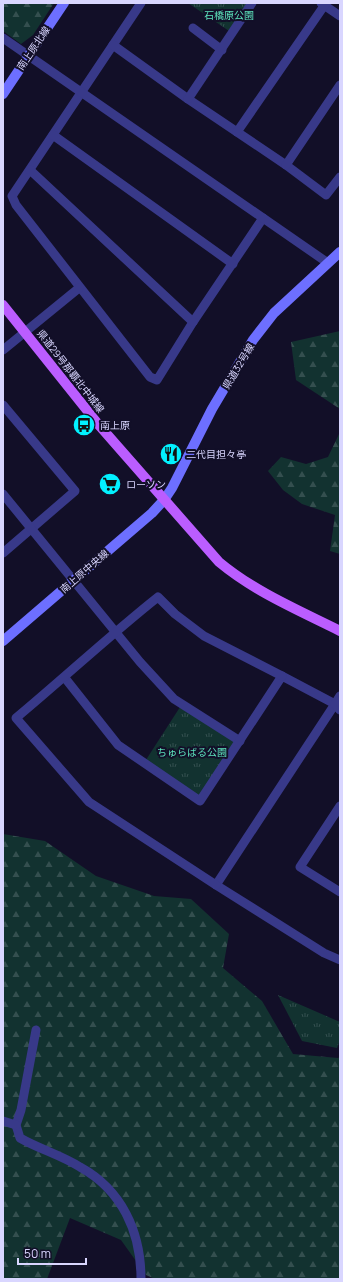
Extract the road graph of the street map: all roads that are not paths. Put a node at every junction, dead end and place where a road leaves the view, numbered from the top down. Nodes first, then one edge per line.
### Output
1 (64, 3) edge
2 (141, 3) edge
3 (252, 3) edge
4 (324, 4) edge
5 (340, 16) edge
6 (193, 28) dead end
7 (3, 38) edge
8 (114, 45) junction
9 (222, 50) junction
10 (29, 55) junction
11 (340, 85) edge
12 (81, 91) junction
13 (3, 94) edge
14 (188, 99) junction
15 (236, 132) junction
16 (53, 135) junction
17 (286, 165) junction
18 (30, 170) junction
19 (340, 177) edge
20 (263, 218) junction
21 (340, 252) edge
22 (328, 263) junction
23 (233, 264) junction
24 (79, 288) junction
25 (3, 305) edge
26 (193, 322) junction
27 (25, 332) junction
28 (3, 350) edge
29 (3, 405) edge
30 (3, 494) edge
31 (164, 500) junction
32 (32, 528) junction
33 (3, 553) edge
34 (74, 580) junction
35 (115, 631) junction
36 (340, 631) edge
37 (3, 641) edge
38 (282, 676) junction
39 (65, 678) junction
40 (340, 696) edge
41 (337, 707) edge
42 (240, 741) junction
43 (340, 806) edge
44 (216, 885) junction
45 (340, 892) edge
46 (340, 960) edge
47 (36, 1030) dead end
48 (3, 1121) edge
49 (16, 1125) junction
50 (141, 1279) edge

1 - 10 street, 南上原北線
2 - 8 street
3 - 9 street
4 - 5 street
4 - 15 street
6 - 9 street
7 - 10 street
8 - 12 street
8 - 14 street
9 - 14 street
10 - 12 street
10 - 13 street, 南上原北線
11 - 17 street
12 - 16 street
12 - 20 street
14 - 15 street
15 - 17 street
16 - 18 street
16 - 23 street
17 - 19 street
18 - 24 street
18 - 26 street
20 - 22 street
20 - 23 street
21 - 22 street, 県道32号線
22 - 31 street, 県道32号線
23 - 26 street
24 - 26 street
24 - 27 street
25 - 27 main road, 県道29号那覇北中城線
27 - 28 street
27 - 31 main road, 県道29号那覇北中城線
29 - 32 street
30 - 32 street
31 - 34 street, 南上原中央線
31 - 36 main road, 県道29号那覇北中城線
32 - 33 street
32 - 34 street
34 - 35 street
34 - 37 street, 南上原中央線
35 - 38 street
35 - 39 street
35 - 42 street
38 - 41 street
38 - 42 street
39 - 42 street
39 - 44 street
40 - 41 street
41 - 44 street
43 - 45 street
44 - 46 street
47 - 49 street
48 - 49 street
49 - 50 street

